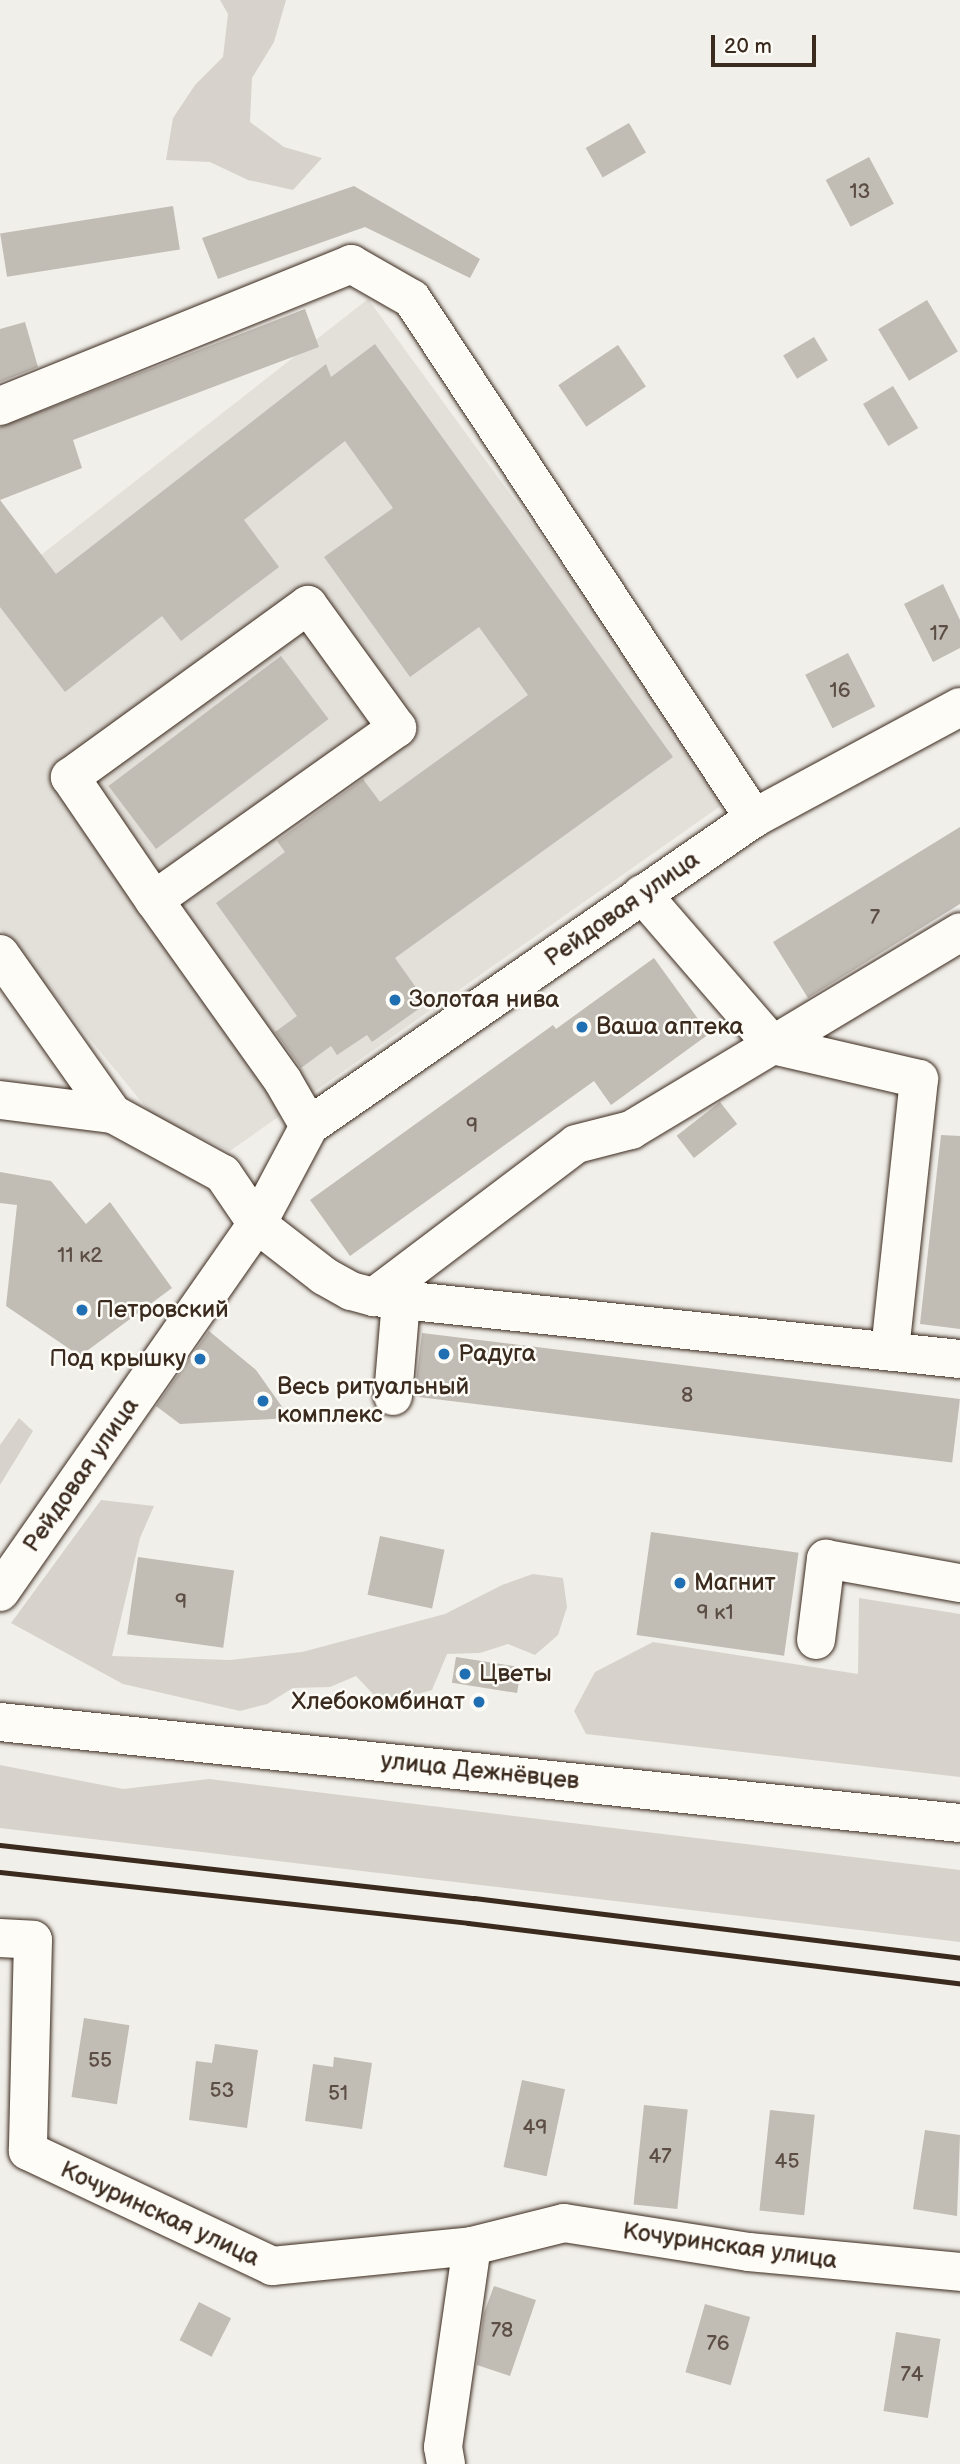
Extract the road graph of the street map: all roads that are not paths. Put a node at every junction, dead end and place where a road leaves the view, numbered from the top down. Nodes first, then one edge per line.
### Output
1 (0, 405) edge
2 (960, 707) edge
3 (754, 818) junction
4 (642, 894) junction
5 (154, 900) junction
6 (960, 932) edge
7 (0, 954) edge
8 (773, 1045) junction
9 (0, 1100) edge
10 (113, 1114) junction
11 (309, 1126) junction
12 (257, 1224) junction
13 (388, 1299) junction
14 (890, 1351) junction
15 (960, 1359) edge
16 (393, 1396) dead end
17 (960, 1583) edge
18 (0, 1592) edge
19 (816, 1640) dead end
20 (0, 1722) edge
21 (960, 1823) edge
22 (16, 1939) edge
23 (472, 2246) junction
24 (960, 2273) edge
25 (446, 2464) edge

1 - 3 street
2 - 3 street, Рейдовая улица
3 - 4 street, Рейдовая улица
4 - 8 street
4 - 11 street, Рейдовая улица
5 - 5 street
5 - 11 street
6 - 8 street
7 - 10 street
8 - 13 street
8 - 14 street
9 - 10 street
10 - 12 street
11 - 12 street, Рейдовая улица
12 - 13 street
12 - 18 street, Рейдовая улица
13 - 14 street
13 - 16 street
14 - 15 street
17 - 19 street
20 - 21 street, улица Дежнёвцев
22 - 23 street, Кочуринская улица
23 - 24 street, Кочуринская улица
23 - 25 street

